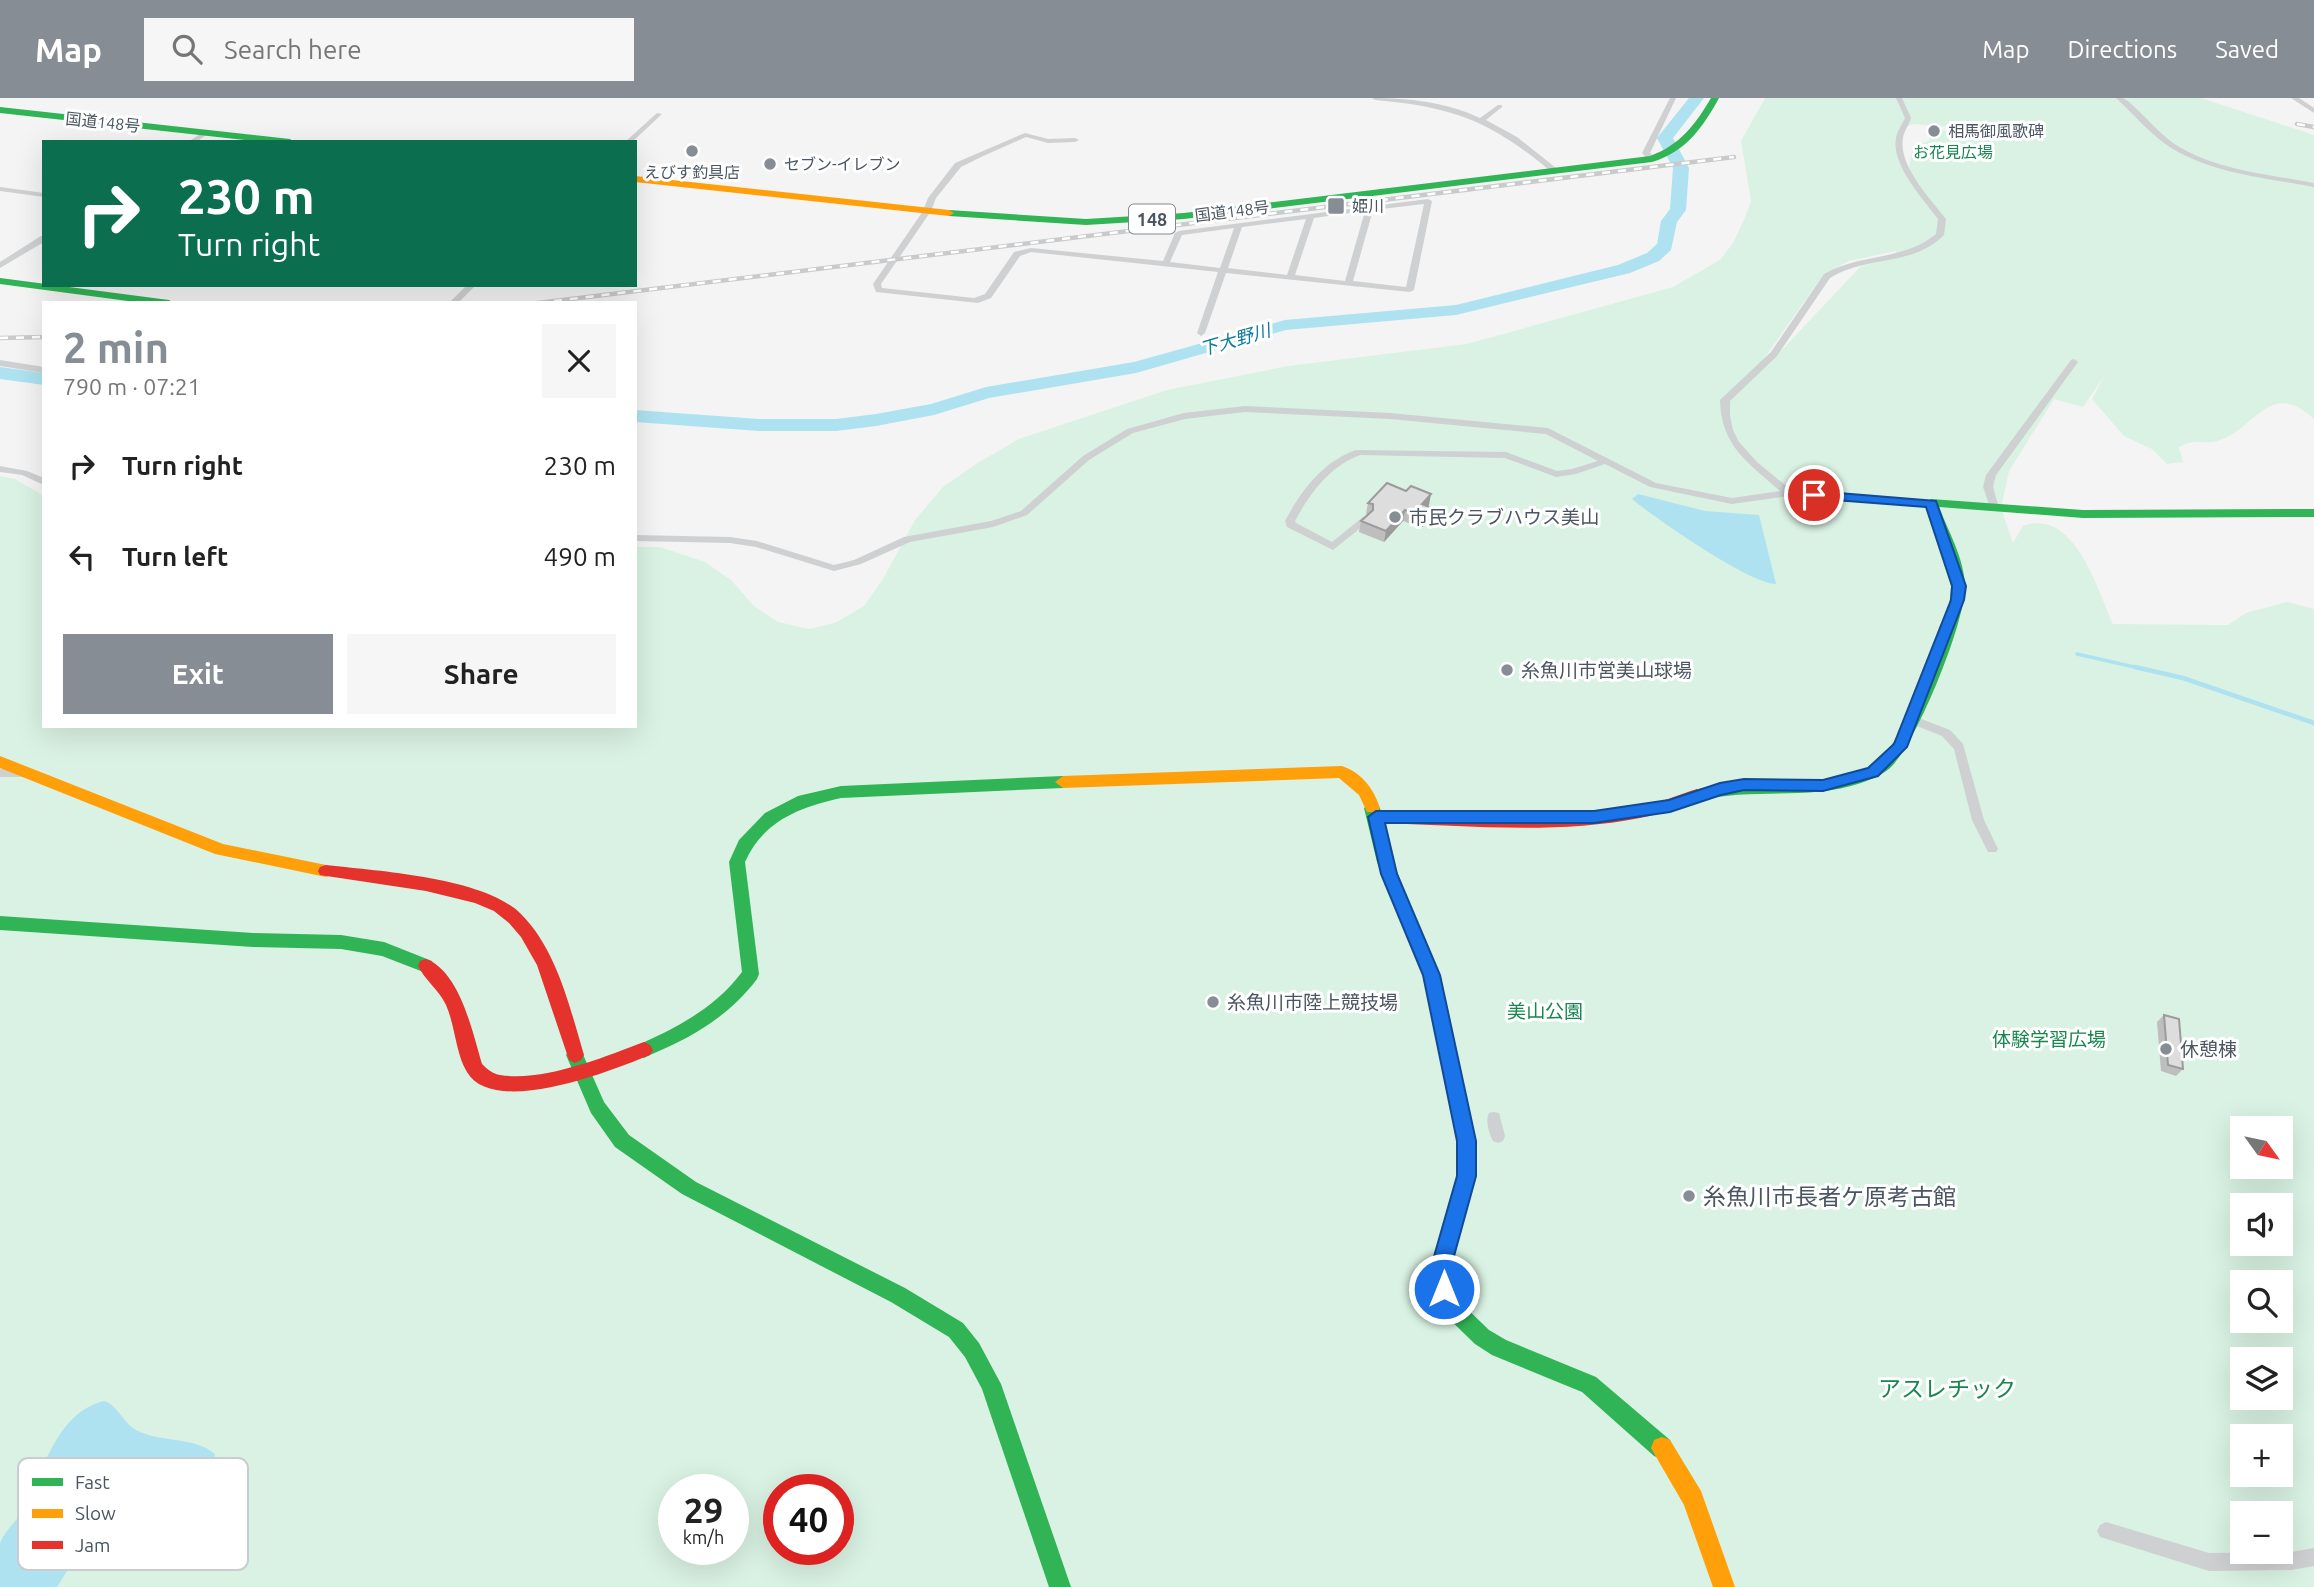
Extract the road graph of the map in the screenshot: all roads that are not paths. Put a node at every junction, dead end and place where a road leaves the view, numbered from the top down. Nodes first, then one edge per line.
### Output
1 (1375, 98) edge
2 (1673, 98) edge
3 (1715, 98) edge
4 (1899, 98) edge
5 (2119, 98) edge
6 (2294, 98) edge
7 (1500, 106) dead end
8 (0, 110) edge
9 (2314, 111) edge
10 (659, 114) dead end
11 (1483, 119) junction
12 (198, 137) edge
13 (253, 140) edge
14 (630, 140) edge
15 (1075, 140) dead end
16 (1666, 155) junction
17 (1558, 172) junction
18 (637, 179) edge
19 (2314, 186) edge
20 (0, 189) edge
21 (42, 195) edge
22 (1370, 208) junction
23 (927, 211) junction
24 (1311, 215) junction
25 (1239, 224) junction
26 (42, 239) edge
27 (1166, 263) junction
28 (0, 267) edge
29 (1222, 271) junction
30 (1290, 277) junction
31 (0, 281) edge
32 (1348, 283) junction
33 (42, 286) edge
34 (46, 287) edge
35 (470, 287) edge
36 (154, 301) edge
37 (455, 301) edge
38 (1201, 333) dead end
39 (2074, 362) dead end
40 (0, 363) edge
41 (42, 370) edge
42 (1603, 462) junction
43 (0, 469) edge
44 (42, 481) edge
45 (1788, 493) junction
46 (1931, 503) junction
47 (1994, 508) junction
48 (2314, 513) edge
49 (1366, 519) edge
50 (637, 538) edge
51 (1911, 719) junction
52 (0, 762) edge
53 (0, 773) edge
54 (29, 773) junction
55 (1376, 817) junction
56 (1992, 849) dead end
57 (0, 923) edge
58 (580, 1071) junction
59 (1494, 1118) dead end
60 (1498, 1136) dead end
61 (2106, 1531) dead end
62 (2314, 1557) edge
63 (1726, 1586) edge
64 (1060, 1587) edge

1 - 11 street
2 - 16 street
3 - 16 main road
4 - 45 street
5 - 19 street
6 - 9 street
7 - 11 street
8 - 12 main road, 国道148号
10 - 14 street
11 - 17 street
12 - 13 main road, 国道148号
15 - 23 street
16 - 17 main road, 国道148号 / 148
17 - 23 main road, 国道148号 / 148
18 - 23 main road, 国道148号 / 148
20 - 21 street
22 - 24 street
22 - 32 street
22 - 32 street
23 - 27 street
24 - 25 street
24 - 30 street
25 - 27 street
25 - 29 street
26 - 28 street
27 - 29 street
29 - 30 street
29 - 38 street
30 - 32 street
31 - 33 main road
34 - 36 main road
35 - 37 street
39 - 47 street
40 - 41 street
42 - 45 street
42 - 49 street
42 - 50 street
43 - 44 street
45 - 46 street
46 - 47 main road
46 - 51 main road
47 - 48 main road
51 - 55 main road
51 - 56 street
52 - 54 main road
53 - 54 street
54 - 58 main road
55 - 58 main road
55 - 63 main road
57 - 58 main road
58 - 64 main road
59 - 60 street
61 - 62 street

